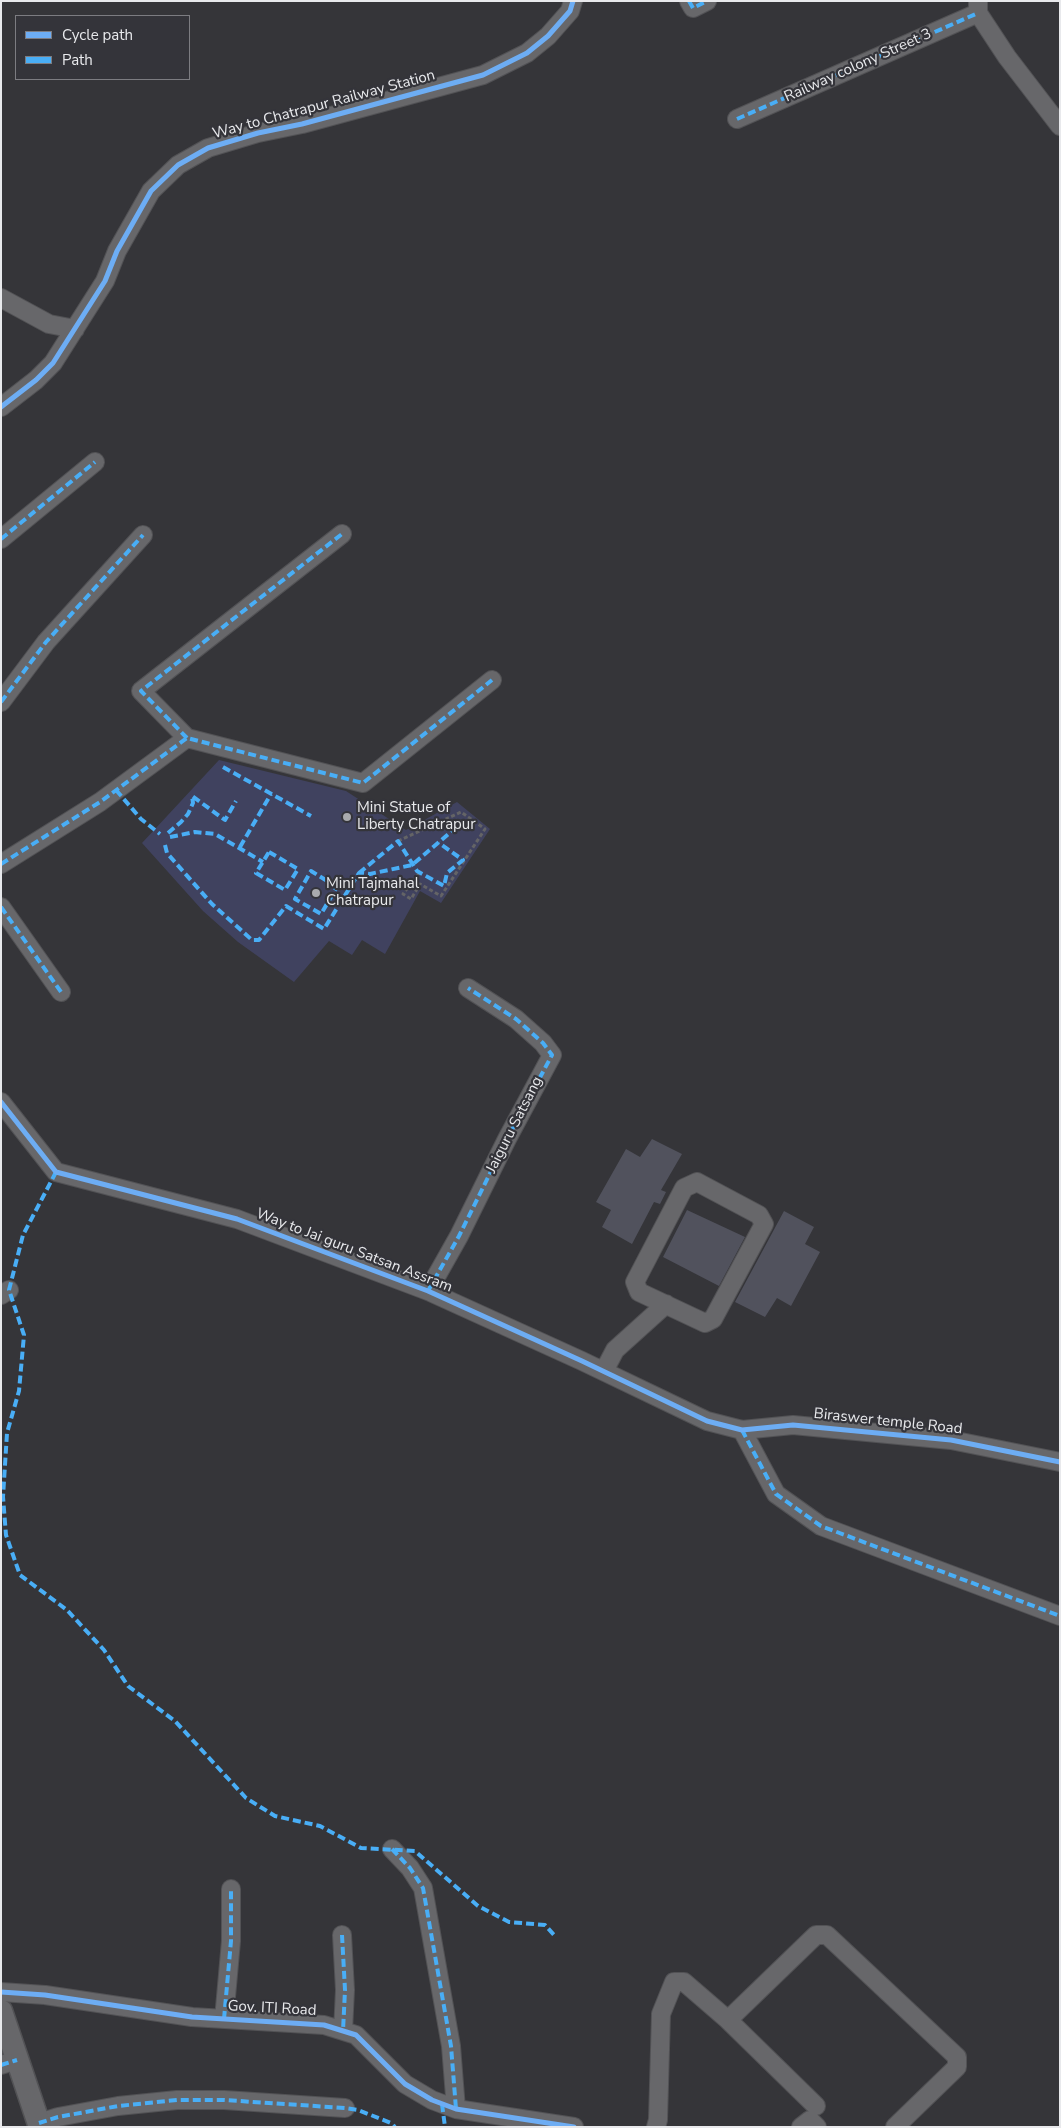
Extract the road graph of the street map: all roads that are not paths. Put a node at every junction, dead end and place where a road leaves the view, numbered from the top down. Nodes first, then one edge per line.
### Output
1 (574, 1) edge
2 (689, 1) edge
3 (707, 1) edge
4 (978, 7) edge
5 (737, 119) dead end
6 (1060, 126) edge
7 (1, 298) edge
8 (75, 329) junction
9 (1, 407) edge
10 (95, 462) dead end
11 (342, 534) dead end
12 (143, 535) dead end
13 (1, 539) edge
14 (492, 680) dead end
15 (1, 702) edge
16 (187, 738) junction
17 (1, 864) edge
18 (1, 907) edge
19 (468, 988) dead end
20 (61, 992) dead end
21 (1, 1102) edge
22 (428, 1291) junction
23 (666, 1304) junction
24 (604, 1371) junction
25 (742, 1430) junction
26 (1060, 1462) edge
27 (1060, 1616) edge
28 (392, 1849) dead end
29 (231, 1889) dead end
30 (342, 1935) dead end
31 (1, 1992) edge
32 (1, 2011) edge
33 (224, 2019) junction
34 (728, 2020) junction
35 (343, 2031) junction
36 (9, 2062) edge
37 (816, 2106) dead end
38 (345, 2108) dead end
39 (456, 2109) junction
40 (40, 2125) edge
41 (574, 2127) edge
42 (656, 2127) edge
43 (801, 2127) edge
44 (817, 2127) edge
45 (895, 2127) edge

1 - 8 street, Way to Chatrapur Railway Station
2 - 3 street
4 - 5 street, Railway colony Street 3
4 - 6 street
7 - 8 street
8 - 9 street, Way to Chatrapur Railway Station
10 - 13 street
11 - 16 street
12 - 15 street
14 - 16 street
16 - 17 street
18 - 20 street
19 - 22 street, Jaiguru Satsang
21 - 22 street, Way to Jai guru Satsan Assram
22 - 24 street, Way to Jai guru Satsan Assram
23 - 23 street
23 - 24 street
24 - 25 street, Way to Jai guru Satsan Assram
25 - 26 street, Biraswer temple Road
25 - 27 street
28 - 39 street
29 - 33 street
30 - 35 street
31 - 33 street, Gov. ITI Road
32 - 36 street
33 - 35 street, Gov. ITI Road
34 - 37 street
34 - 42 street
34 - 45 street
35 - 39 street, Gov. ITI Road
36 - 40 street
38 - 40 street
39 - 41 street, Gov. ITI Road
43 - 44 street

